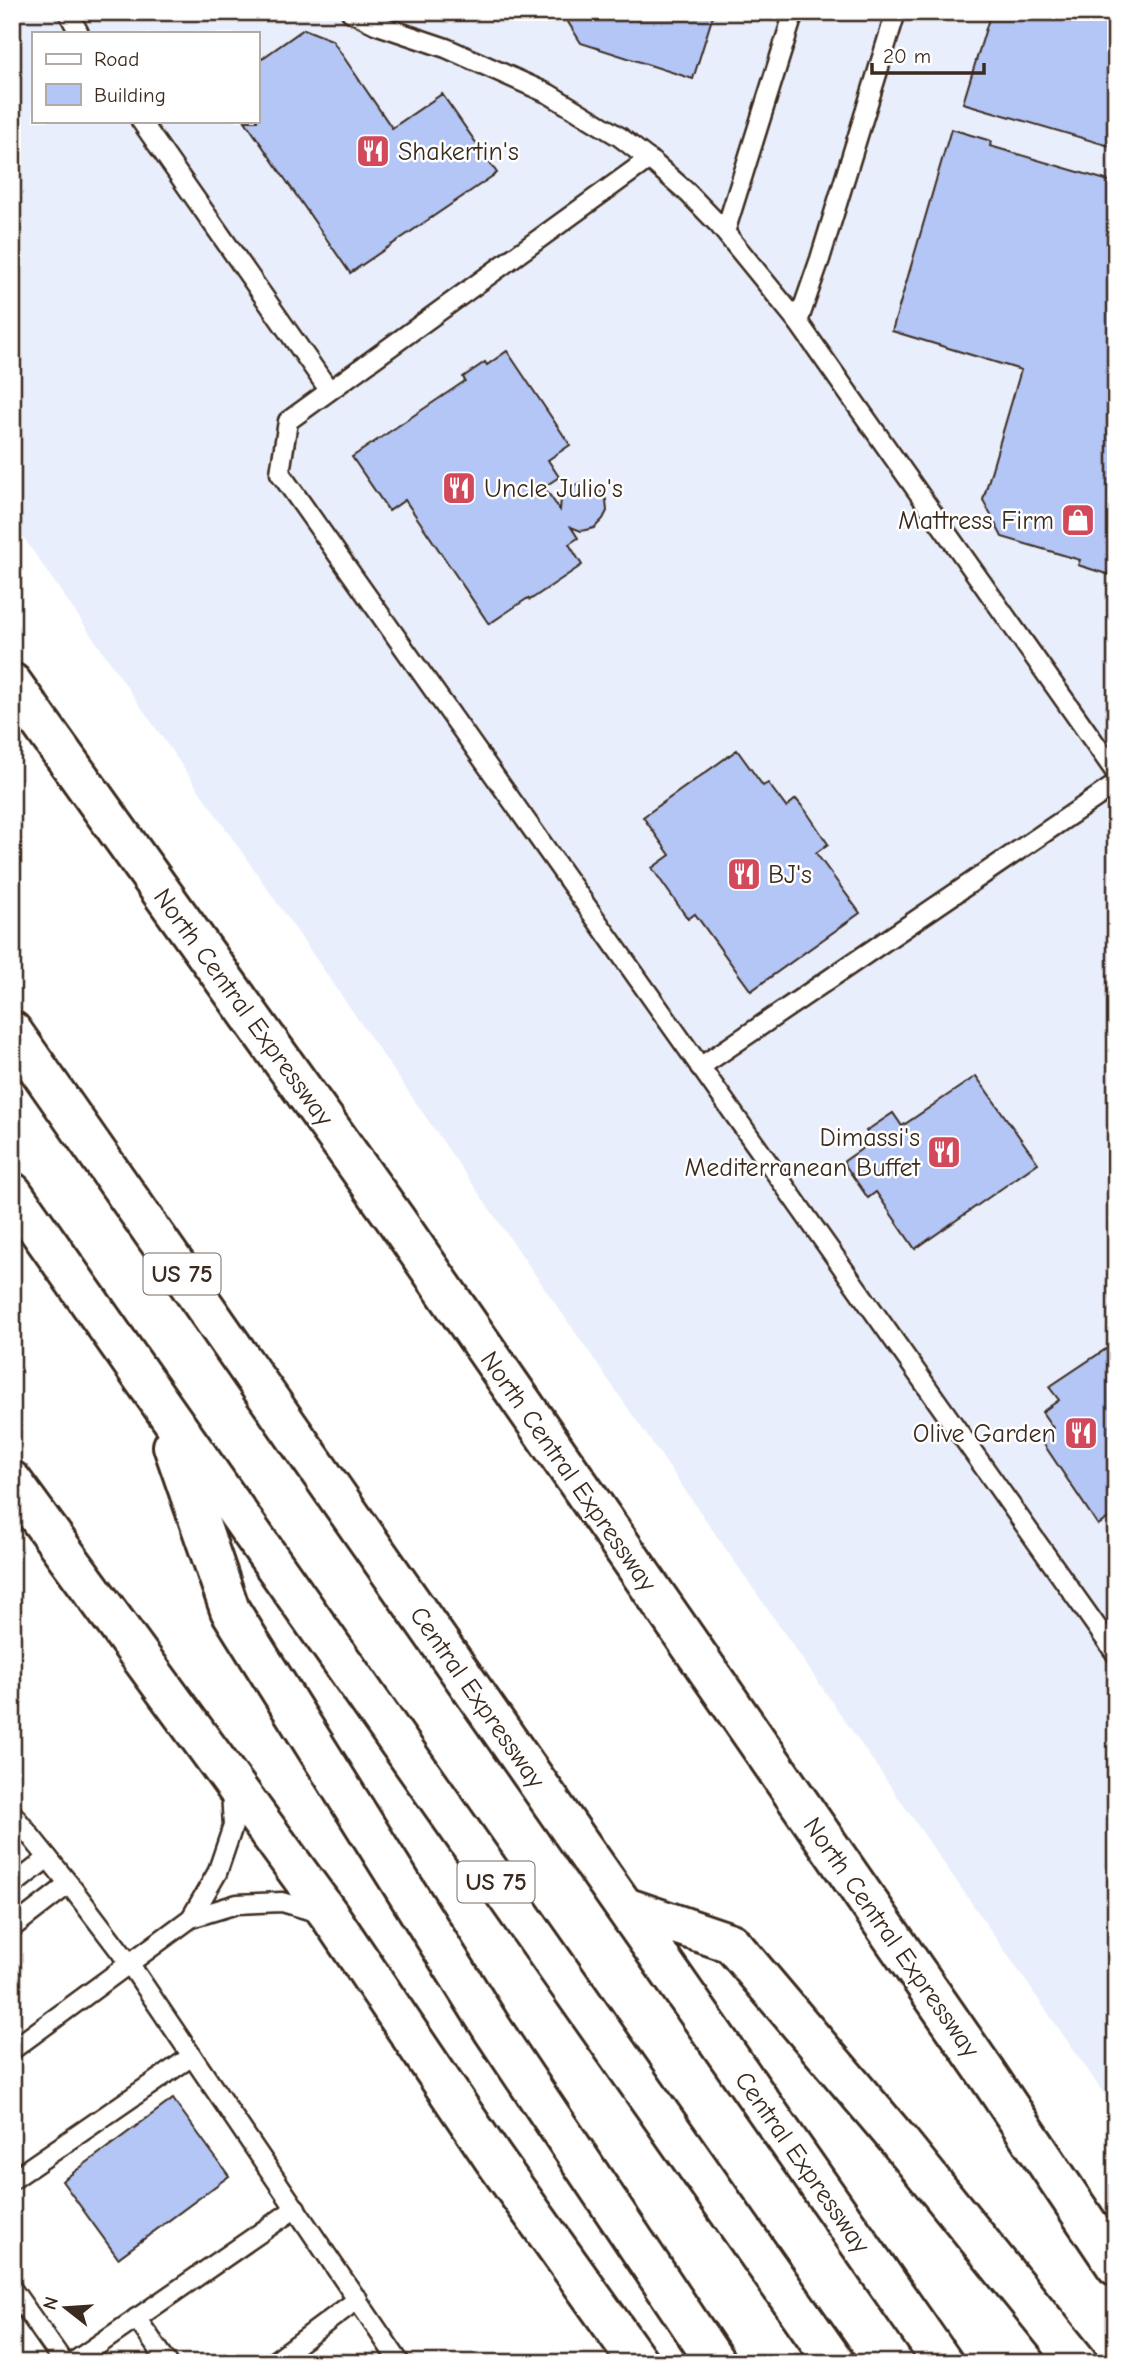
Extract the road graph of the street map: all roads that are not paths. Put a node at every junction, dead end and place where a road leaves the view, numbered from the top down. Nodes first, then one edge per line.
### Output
1 (68, 12) edge
2 (351, 12) edge
3 (794, 12) edge
4 (896, 12) edge
5 (78, 32) edge
6 (142, 122) edge
7 (649, 159) junction
8 (725, 232) junction
9 (798, 323) junction
10 (329, 390) junction
11 (12, 683) edge
12 (1116, 773) edge
13 (1116, 784) edge
14 (12, 1031) edge
15 (700, 1067) junction
16 (12, 1192) edge
17 (158, 1401) junction
18 (12, 1481) edge
19 (1116, 1654) edge
20 (231, 1780) junction
21 (12, 1813) edge
22 (48, 1858) junction
23 (69, 1884) junction
24 (12, 1886) edge
25 (625, 1907) junction
26 (330, 1916) junction
27 (191, 1918) junction
28 (12, 1928) edge
29 (129, 1964) junction
30 (12, 2050) edge
31 (192, 2056) junction
32 (12, 2180) edge
33 (296, 2208) junction
34 (1116, 2266) edge
35 (12, 2289) edge
36 (358, 2300) junction
37 (136, 2318) junction
38 (64, 2363) edge
39 (72, 2363) edge
40 (168, 2363) edge
41 (272, 2363) edge
42 (400, 2363) edge
43 (639, 2363) edge
44 (716, 2363) edge
45 (835, 2363) edge
46 (943, 2363) edge
47 (1078, 2363) edge

1 - 5 lane
2 - 7 lane
3 - 8 lane
4 - 9 lane
6 - 10 lane
7 - 8 lane
7 - 10 lane
8 - 9 lane
9 - 12 lane
10 - 15 lane
11 - 34 main road, North Central Expressway
13 - 15 lane
14 - 25 main road, Central Expressway / US 75
15 - 19 lane
16 - 17 main road, US 75
17 - 44 main road
17 - 45 main road, US 75
18 - 20 main road
20 - 26 main road
20 - 27 lane
21 - 22 lane
22 - 23 lane
22 - 24 lane
23 - 28 lane
23 - 29 lane
25 - 46 main road, Central Expressway / US 75
25 - 47 main road
26 - 27 lane
26 - 43 main road
27 - 29 lane
29 - 30 lane
29 - 31 lane
31 - 32 lane
31 - 33 lane
33 - 36 lane
33 - 37 lane
35 - 38 lane
36 - 41 lane
36 - 42 lane
37 - 39 lane
37 - 40 lane

